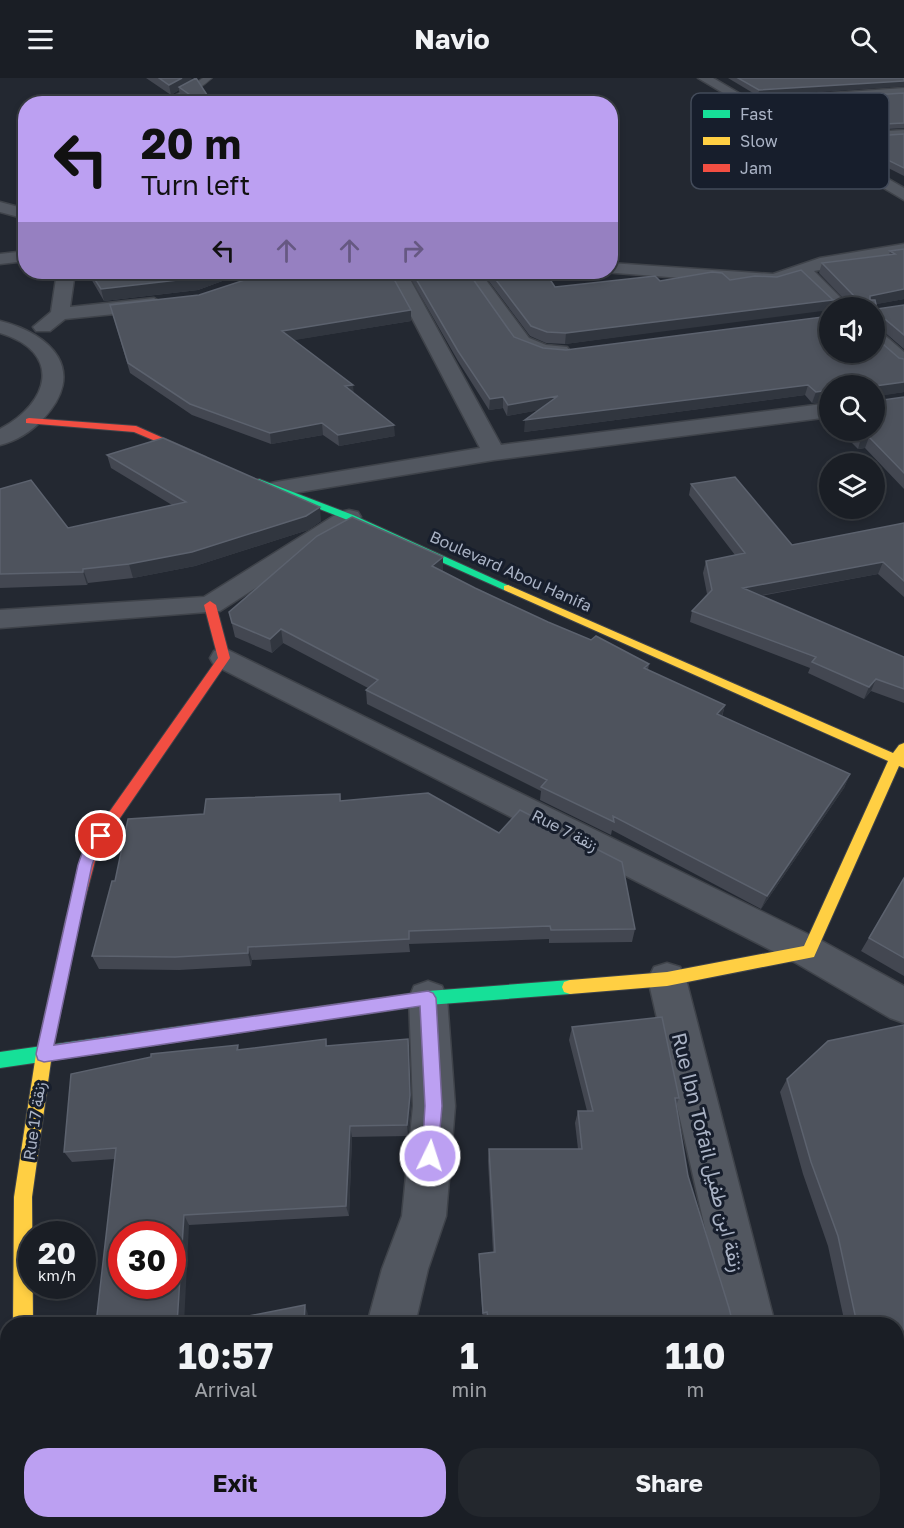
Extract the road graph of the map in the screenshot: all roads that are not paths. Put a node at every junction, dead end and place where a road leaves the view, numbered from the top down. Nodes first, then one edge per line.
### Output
1 (208, 78) edge
2 (704, 78) edge
3 (880, 79) edge
4 (820, 83) edge
5 (904, 92) edge
6 (730, 93) edge
7 (838, 93) edge
8 (889, 93) edge
9 (180, 96) edge
10 (904, 134) edge
11 (889, 135) edge
12 (889, 186) edge
13 (904, 195) edge
14 (0, 207) edge
15 (18, 212) edge
16 (904, 249) edge
17 (18, 257) edge
18 (0, 259) edge
19 (618, 269) edge
20 (802, 270) junction
21 (65, 279) edge
22 (402, 279) edge
23 (476, 279) edge
24 (830, 297) edge
25 (176, 301) edge
26 (60, 314) junction
27 (0, 327) edge
28 (30, 338) junction
29 (885, 346) edge
30 (576, 350) edge
31 (904, 363) edge
32 (819, 411) edge
33 (29, 422) junction
34 (0, 438) edge
35 (494, 453) junction
36 (211, 462) edge
37 (243, 476) edge
38 (276, 489) junction
39 (349, 517) junction
40 (210, 605) junction
41 (0, 619) edge
42 (224, 658) junction
43 (901, 757) edge
44 (809, 952) junction
45 (667, 979) junction
46 (428, 998) junction
47 (904, 1006) edge
48 (44, 1054) junction
49 (0, 1060) edge
50 (23, 1317) edge
51 (393, 1317) edge
52 (749, 1317) edge

1 - 9 lane
2 - 6 street
3 - 5 street
4 - 7 street
5 - 8 street
10 - 11 street
12 - 13 street
14 - 15 street
16 - 20 street
17 - 18 street
19 - 20 street
20 - 24 street
21 - 26 street
22 - 35 street
23 - 30 street
25 - 26 street
26 - 28 street
27 - 28 street
28 - 33 street
29 - 31 street
32 - 35 street
33 - 34 street
33 - 36 street
35 - 38 street
37 - 38 street, Boulevard Abou Hanifa
38 - 39 street, Boulevard Abou Hanifa
39 - 40 street
39 - 43 street, Boulevard Abou Hanifa
40 - 41 street
40 - 42 street
42 - 44 street, Rue 7 زنقة
42 - 48 street, Rue 17 زنقة
43 - 44 street
44 - 45 street
44 - 47 street, Rue 7 زنقة
45 - 46 street
45 - 52 street, Rue Ibn Tofail زنقة ابن طفيل
46 - 48 street
46 - 51 street
48 - 49 street
48 - 50 street, Rue 17 زنقة

